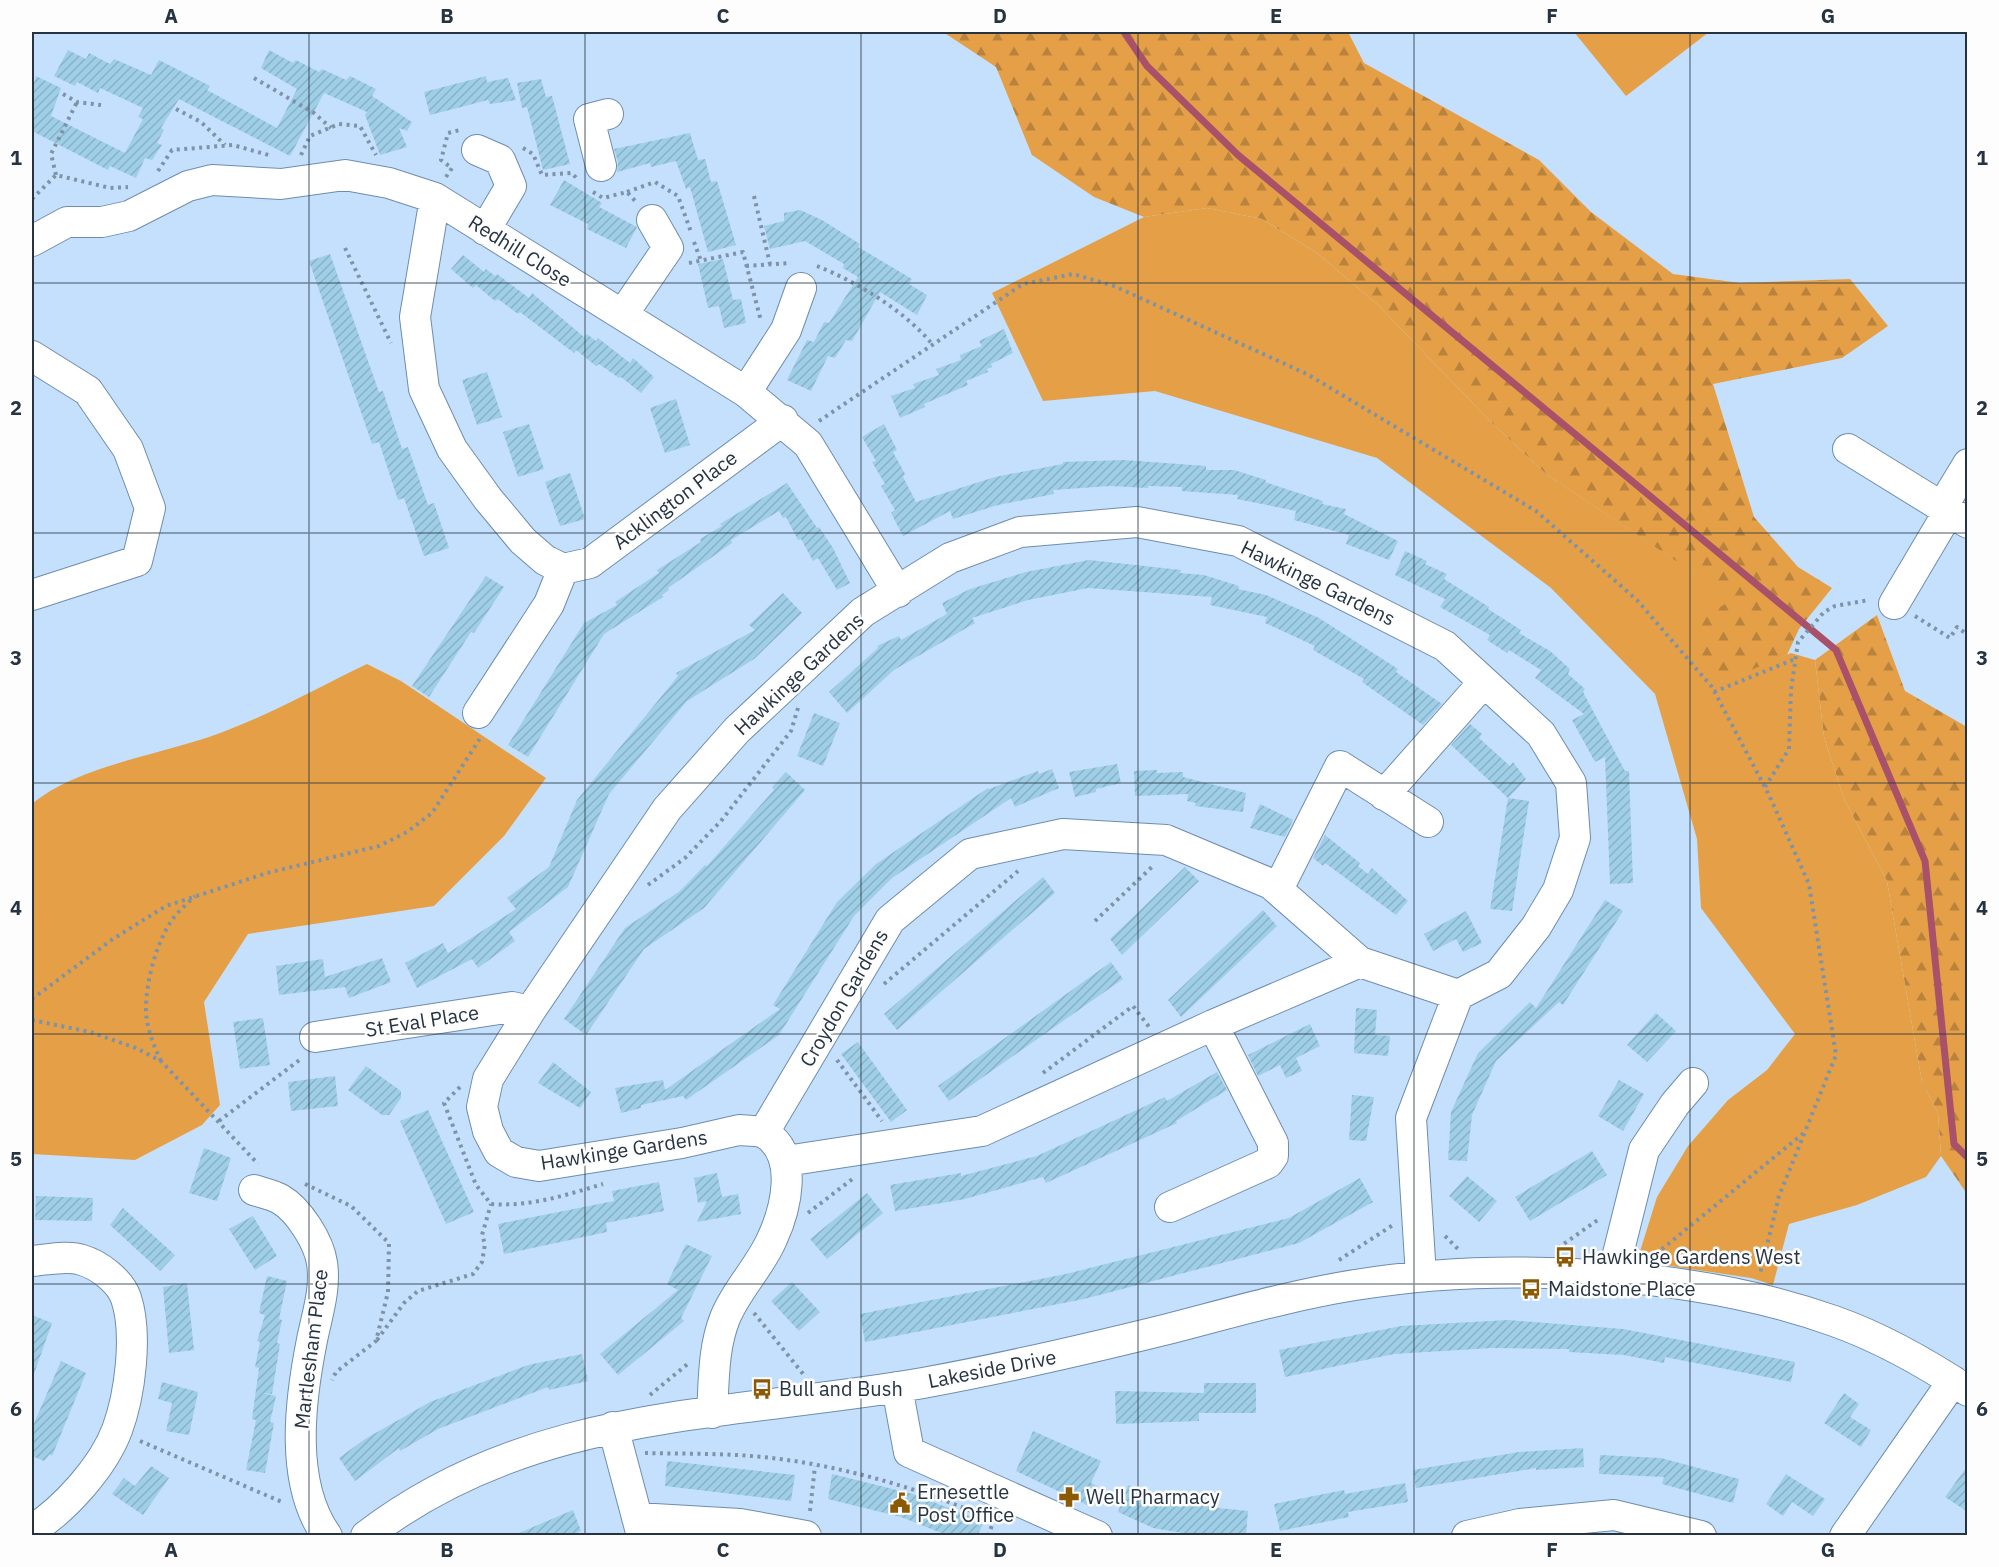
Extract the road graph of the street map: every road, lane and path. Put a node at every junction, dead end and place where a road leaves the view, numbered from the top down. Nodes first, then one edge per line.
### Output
1 (254, 78) dead end
2 (63, 94) dead end
3 (77, 102) junction
4 (101, 105) dead end
5 (176, 109) dead end
6 (608, 114) dead end
7 (331, 128) dead end
8 (474, 138) joint
9 (514, 142) dead end
10 (225, 146) dead end
11 (601, 166) dead end
12 (56, 175) dead end
13 (754, 196) dead end
14 (435, 198) junction
15 (652, 220) joint
16 (485, 230) junction
17 (32, 241) edge
18 (345, 248) dead end
19 (668, 248) junction
20 (770, 264) junction
21 (746, 266) junction
22 (804, 275) junction
23 (623, 314) junction
24 (932, 344) junction
25 (395, 352) dead end
26 (771, 353) junction
27 (32, 356) edge
28 (746, 392) junction
29 (791, 428) junction
30 (1848, 449) dead end
31 (1968, 464) edge
32 (1953, 514) edge
33 (563, 569) junction
34 (898, 592) junction
35 (32, 595) edge
36 (1894, 604) junction
37 (1968, 628) edge
38 (1966, 634) edge
39 (1796, 659) junction
40 (1484, 682) junction
41 (1714, 692) junction
42 (801, 701) dead end
43 (481, 710) joint
44 (1765, 787) junction
45 (1384, 795) junction
46 (1428, 822) dead end
47 (1176, 844) junction
48 (1026, 864) dead end
49 (642, 890) dead end
50 (1278, 890) junction
51 (198, 893) junction
52 (1095, 921) dead end
53 (1360, 962) junction
54 (881, 987) dead end
55 (1458, 995) junction
56 (32, 999) edge
57 (530, 1011) junction
58 (32, 1020) edge
59 (1213, 1025) junction
60 (315, 1037) joint
61 (821, 1038) junction
62 (161, 1061) junction
63 (1693, 1083) dead end
64 (219, 1121) junction
65 (1807, 1130) junction
66 (764, 1132) junction
67 (888, 1145) junction
68 (786, 1161) junction
69 (263, 1193) joint
70 (1632, 1197) junction
71 (491, 1204) dead end
72 (1170, 1207) dead end
73 (1417, 1209) junction
74 (776, 1230) junction
75 (32, 1261) edge
76 (1337, 1262) dead end
77 (1484, 1273) junction
78 (1522, 1273) junction
79 (1421, 1276) junction
80 (1618, 1278) junction
81 (739, 1295) junction
82 (1757, 1299) junction
83 (720, 1336) junction
84 (376, 1341) dead end
85 (1960, 1386) edge
86 (897, 1387) junction
87 (649, 1396) dead end
88 (823, 1399) junction
89 (712, 1413) junction
90 (117, 1430) junction
91 (616, 1440) junction
92 (816, 1466) junction
93 (312, 1508) junction
94 (976, 1513) dead end
95 (985, 1516) dead end
96 (994, 1520) junction
97 (1002, 1523) dead end
98 (808, 1524) edge
99 (640, 1527) edge
100 (32, 1530) edge
101 (1520, 1530) edge
102 (327, 1536) edge
103 (366, 1536) edge
104 (988, 1536) edge
105 (1097, 1536) edge
106 (1467, 1536) edge
107 (1701, 1536) edge
108 (1845, 1536) edge

1 - 7 path
2 - 3 path
3 - 4 path
3 - 12 path
5 - 10 path
6 - 11 street
8 - 14 path
8 - 16 street
9 - 15 path
13 - 20 path
14 - 16 street, Redhill Close
14 - 17 street, Redhill Close
14 - 33 street
15 - 19 street
16 - 23 street, Redhill Close
18 - 25 path
19 - 21 path
19 - 23 street
20 - 21 path
20 - 22 path
21 - 26 path
22 - 24 path
22 - 26 street
23 - 28 street, Redhill Close
24 - 29 path
24 - 41 path
26 - 28 street
27 - 35 street
28 - 29 street, Redhill Close
29 - 33 street, Acklington Place
29 - 34 street, Redhill Close
30 - 32 street
31 - 32 street
32 - 36 street
33 - 43 street
34 - 40 street, Hawkinge Gardens
34 - 57 street, Hawkinge Gardens
36 - 38 path
36 - 39 path
37 - 38 path
39 - 41 path
39 - 44 path
40 - 45 street
40 - 55 street, Hawkinge Gardens
41 - 44 path
42 - 49 path
43 - 51 path
44 - 65 path
45 - 46 street
45 - 50 street
47 - 50 street, Croydon Gardens
47 - 52 path
47 - 61 street, Croydon Gardens
48 - 54 path
50 - 53 street, Croydon Gardens
51 - 56 path
51 - 62 path
53 - 55 street, Croydon Gardens
53 - 59 street
55 - 73 street
57 - 60 street, St Eval Place
57 - 66 street, Hawkinge Gardens
58 - 62 path
59 - 67 street
59 - 72 street
60 - 64 path
61 - 66 street, Croydon Gardens
61 - 67 path
62 - 64 path
63 - 70 street
64 - 69 path
65 - 80 path
65 - 82 path
66 - 68 street
67 - 68 street
67 - 74 path
68 - 74 street
69 - 93 street, Martlesham Place
70 - 78 path
70 - 80 street
71 - 84 path
73 - 76 path
73 - 77 path
73 - 79 street
74 - 81 street
75 - 90 street
77 - 78 street, Lakeside Drive
77 - 79 street, Lakeside Drive
78 - 80 street, Lakeside Drive
79 - 86 street, Lakeside Drive
80 - 82 street, Lakeside Drive
81 - 83 street
81 - 88 path
82 - 85 street, Lakeside Drive
83 - 87 path
83 - 89 street
85 - 108 street
86 - 88 street, Lakeside Drive
86 - 105 street
88 - 89 street, Lakeside Drive
89 - 91 street, Lakeside Drive
90 - 93 path
90 - 100 street
91 - 92 path
91 - 99 street
91 - 103 street, Lakeside Drive
92 - 94 path
92 - 98 path
93 - 102 street, Martlesham Place
95 - 96 path
96 - 97 path
96 - 104 path
98 - 99 street
101 - 106 street
101 - 107 street

